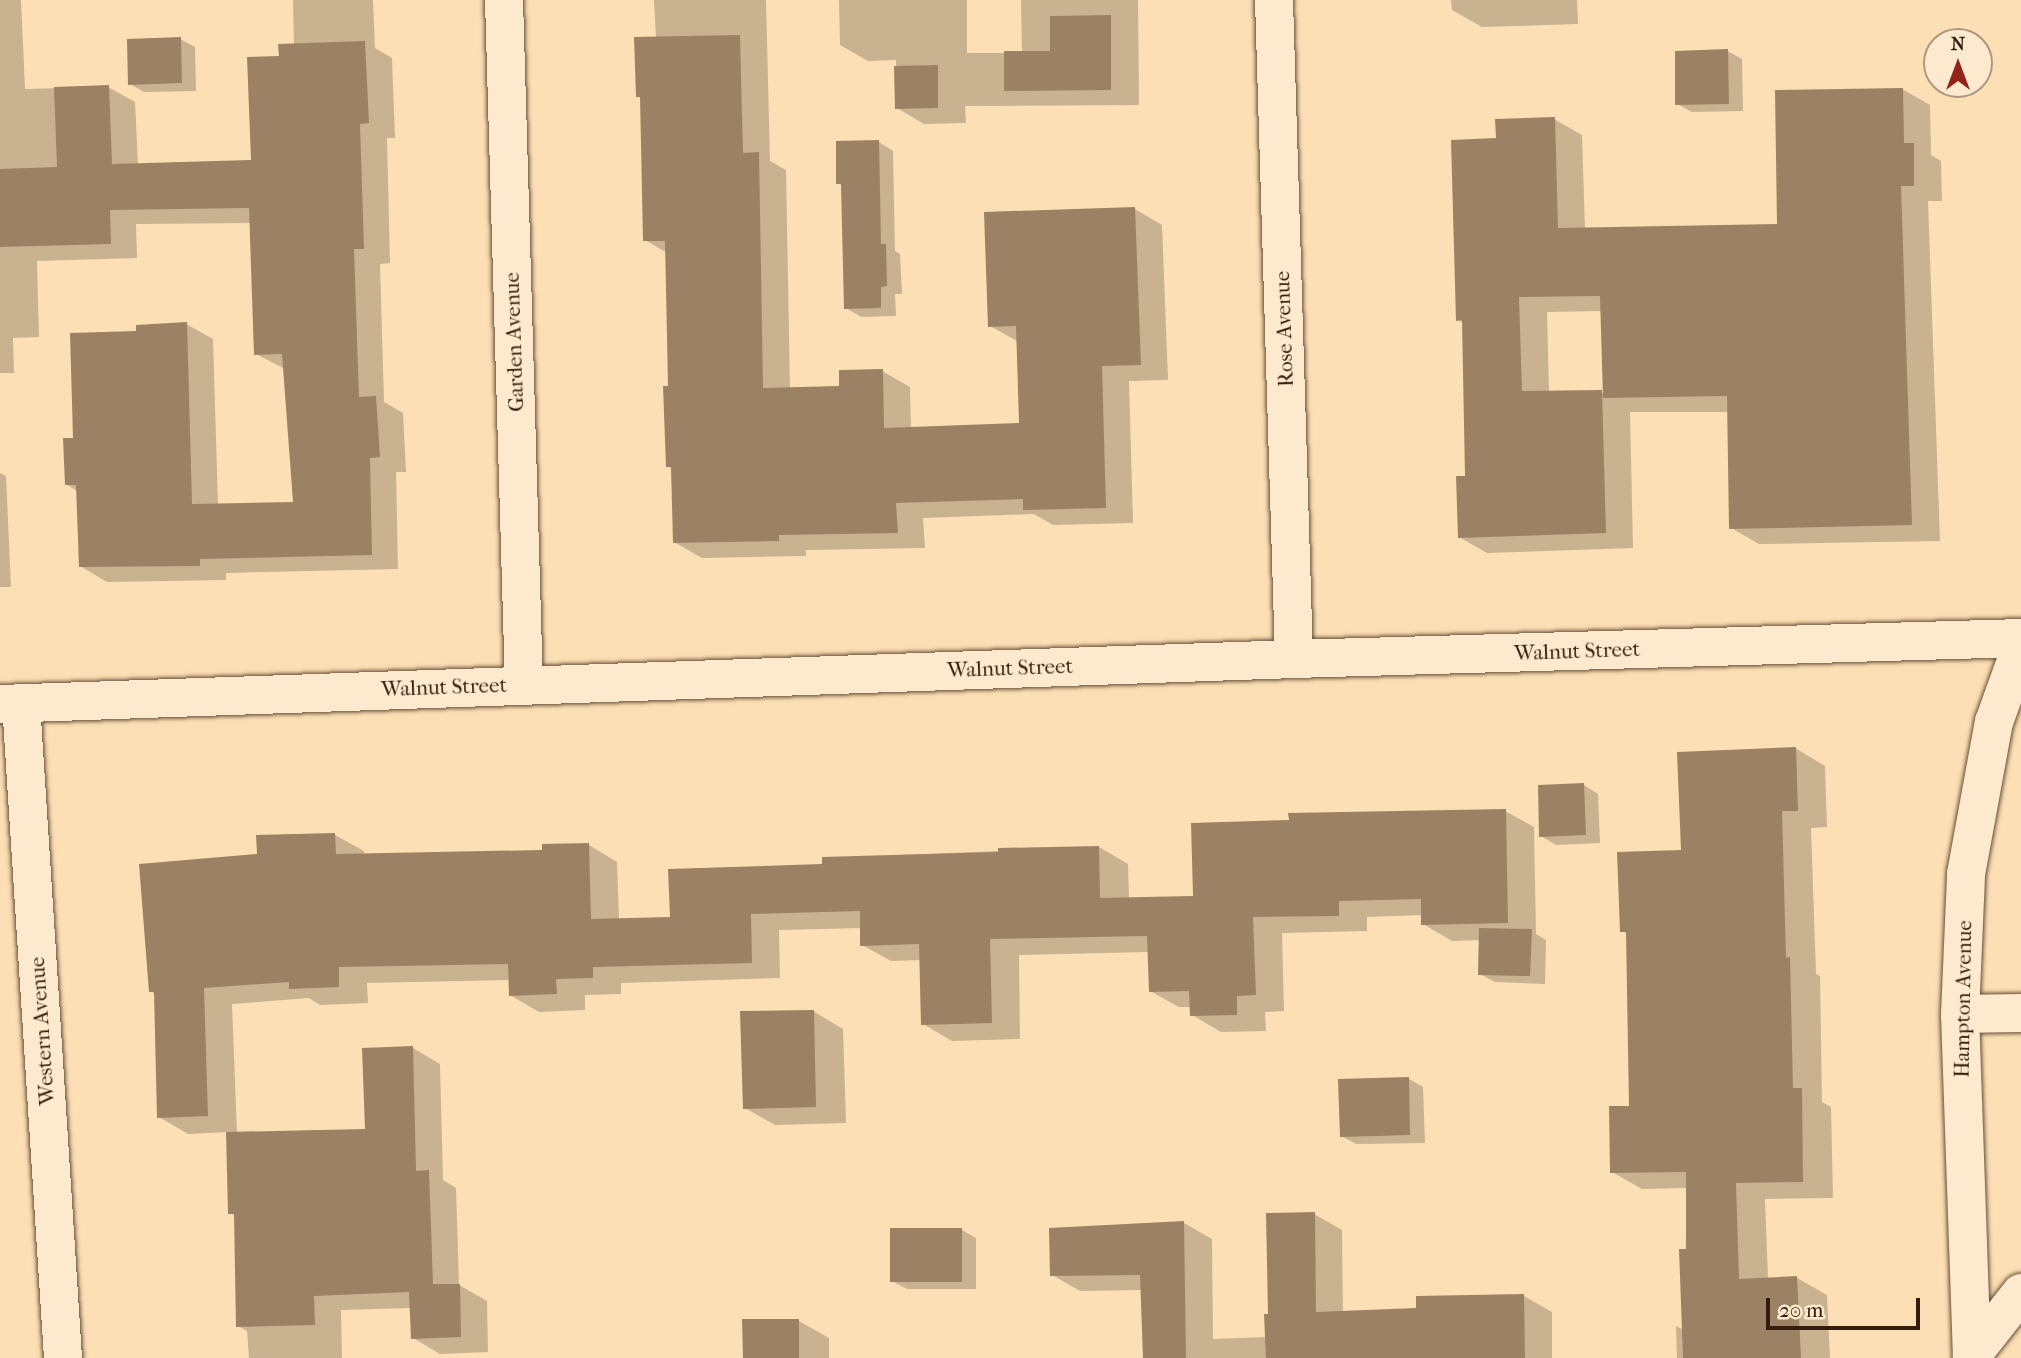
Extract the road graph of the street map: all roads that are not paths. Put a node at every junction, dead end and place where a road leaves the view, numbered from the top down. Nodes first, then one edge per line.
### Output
1 (503, 0) edge
2 (1274, 0) edge
3 (2021, 638) edge
4 (2021, 647) edge
5 (1294, 659) junction
6 (524, 684) junction
7 (10, 704) edge
8 (2021, 1013) edge
9 (1960, 1014) junction
10 (2021, 1293) edge
11 (1972, 1357) edge
12 (63, 1358) edge

1 - 6 street, Garden Avenue
2 - 5 street, Rose Avenue
3 - 5 street, Walnut Street
4 - 9 street, Hampton Avenue
5 - 6 street, Walnut Street
6 - 7 street, Walnut Street
7 - 12 street, Western Avenue
8 - 9 street
9 - 11 street, Hampton Avenue
10 - 11 street

